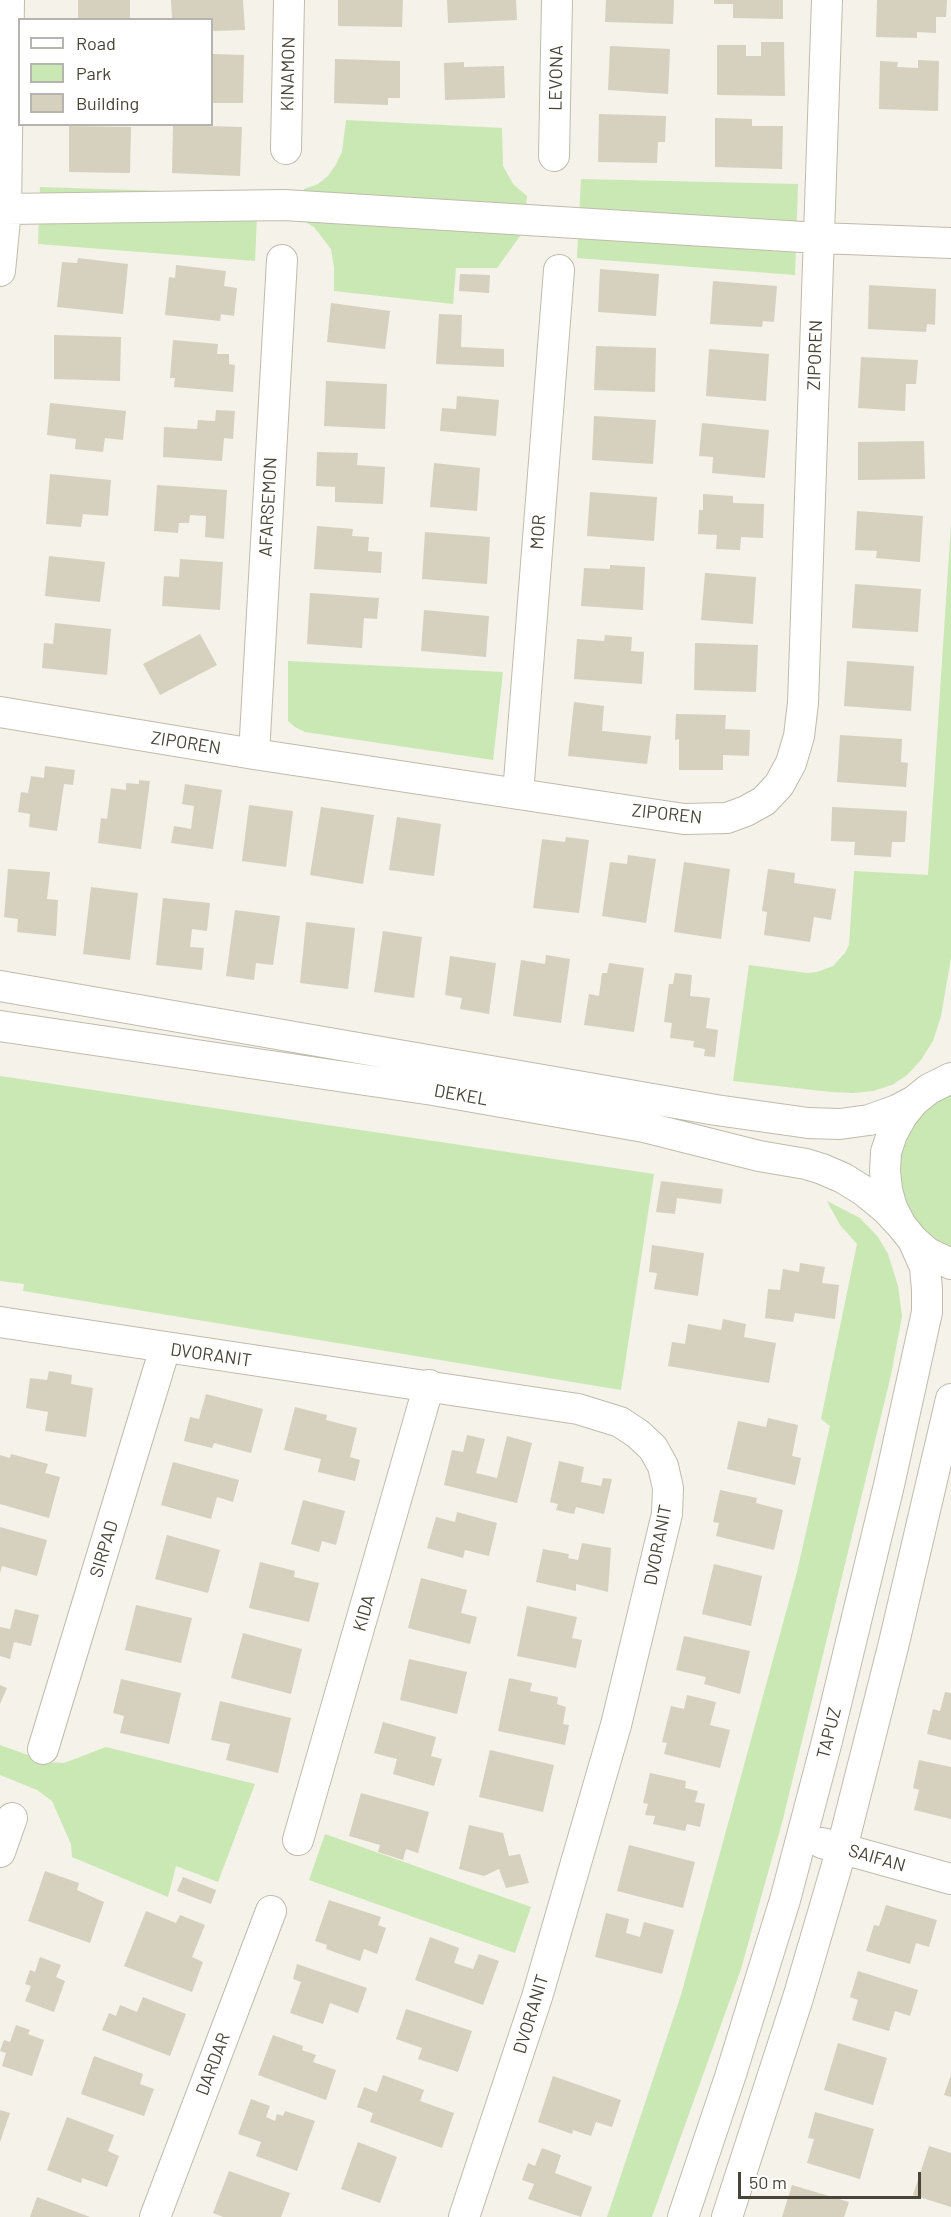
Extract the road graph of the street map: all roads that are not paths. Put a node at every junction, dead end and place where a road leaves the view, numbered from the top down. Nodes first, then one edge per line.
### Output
1 (9, 0) edge
2 (289, 0) edge
3 (557, 0) edge
4 (827, 0) edge
5 (286, 149) dead end
6 (554, 156) dead end
7 (6, 208) junction
8 (819, 238) junction
9 (951, 243) edge
10 (282, 260) dead end
11 (559, 270) dead end
12 (0, 271) edge
13 (0, 712) edge
14 (254, 754) junction
15 (518, 794) junction
16 (0, 986) edge
17 (0, 1026) edge
18 (948, 1077) edge
19 (914, 1101) junction
20 (907, 1233) junction
21 (951, 1264) edge
22 (0, 1322) edge
23 (165, 1348) junction
24 (429, 1385) junction
25 (951, 1399) edge
26 (44, 1749) dead end
27 (12, 1818) dead end
28 (802, 1838) junction
29 (298, 1840) dead end
30 (842, 1848) junction
31 (0, 1852) edge
32 (951, 1879) edge
33 (271, 1911) dead end
34 (155, 2217) edge
35 (464, 2217) edge
36 (683, 2217) edge
37 (727, 2217) edge

1 - 7 street
2 - 5 street, KINAMON
3 - 6 street, LEVONA
4 - 8 street, ZIPOREN
7 - 8 street
7 - 12 street
8 - 9 street
8 - 15 street, ZIPOREN
10 - 14 street, AFARSEMON
11 - 15 street, MOR
13 - 14 street, ZIPOREN
14 - 15 street, ZIPOREN
16 - 19 street, DEKEL
17 - 20 street, DEKEL
18 - 19 street
19 - 20 street, TAPUZ
20 - 21 street
20 - 28 street, TAPUZ
22 - 23 street, DVORANIT
23 - 24 street, DVORANIT
23 - 26 street, SIRPAD
24 - 29 street, KIDA
24 - 35 street, DVORANIT
25 - 30 street
27 - 31 street
28 - 30 street, SAIFAN
28 - 36 street, TAPUZ
30 - 32 street, SAIFAN
30 - 37 street
33 - 34 street, DARDAR

